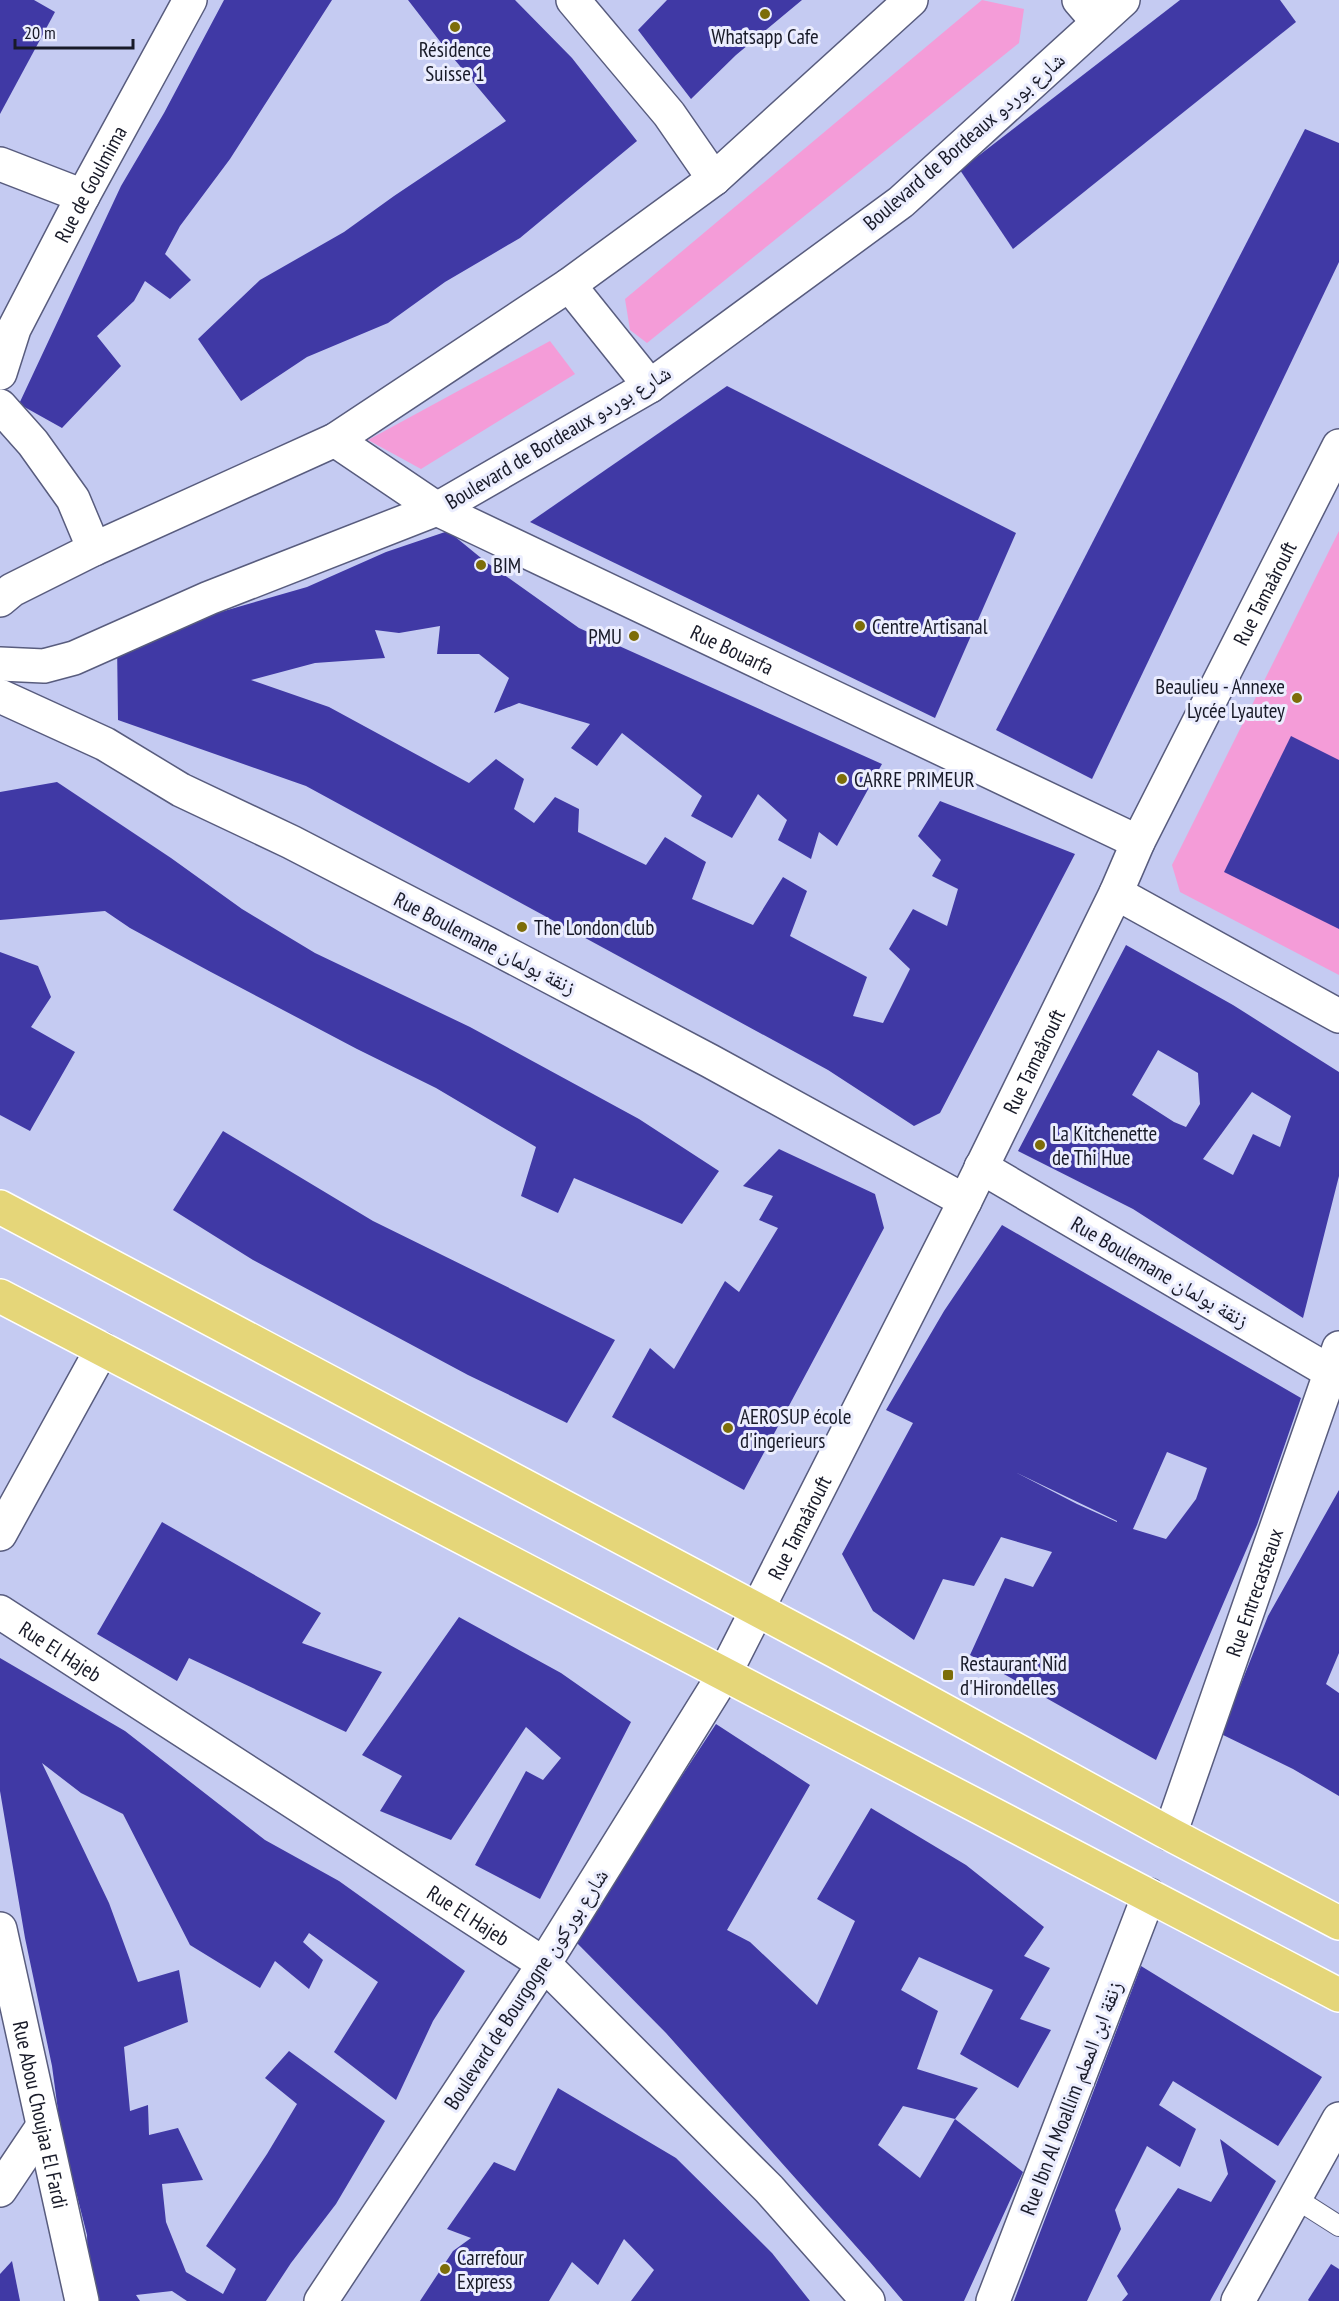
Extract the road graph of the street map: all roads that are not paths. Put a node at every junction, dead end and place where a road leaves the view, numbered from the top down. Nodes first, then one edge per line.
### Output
1 (190, 0) edge
2 (573, 0) edge
3 (911, 0) edge
4 (1123, 0) edge
5 (1088, 11) edge
6 (0, 164) edge
7 (714, 179) junction
8 (83, 196) junction
9 (569, 285) junction
10 (0, 373) edge
11 (650, 387) junction
12 (0, 406) edge
13 (334, 440) junction
14 (1339, 447) edge
15 (437, 509) junction
16 (94, 549) junction
17 (0, 600) edge
18 (0, 664) edge
19 (0, 696) edge
20 (1138, 842) junction
21 (1116, 893) junction
22 (1339, 1016) edge
23 (981, 1167) junction
24 (965, 1201) junction
25 (0, 1207) edge
26 (0, 1296) edge
27 (102, 1349) junction
28 (1336, 1366) edge
29 (0, 1534) edge
30 (758, 1611) junction
31 (0, 1612) edge
32 (725, 1673) junction
33 (1170, 1834) junction
34 (1149, 1895) junction
35 (1339, 1923) edge
36 (0, 1929) edge
37 (544, 1964) junction
38 (1339, 1995) edge
39 (1339, 2119) edge
40 (43, 2126) junction
41 (0, 2190) edge
42 (1296, 2198) junction
43 (1339, 2226) edge
44 (1239, 2300) edge
45 (82, 2301) edge
46 (321, 2301) edge
47 (868, 2301) edge
48 (993, 2301) edge

1 - 8 street, Rue de Goulmima
2 - 7 street
3 - 7 street
4 - 5 street, Boulevard de Bordeaux شارع بوردو
5 - 11 street, Boulevard de Bordeaux شارع بوردو
6 - 8 street
7 - 9 street
8 - 10 street, Rue de Goulmima
9 - 11 street
9 - 13 street
11 - 15 street, Boulevard de Bordeaux شارع بوردو
12 - 16 street
13 - 15 street, Rue Bouarfa
13 - 16 street
14 - 20 street, Rue Tamaârouft
15 - 18 street, Boulevard de Bordeaux شارع بوردو
15 - 20 street, Rue Bouarfa
16 - 17 street
19 - 24 street, Rue Boulemane زنقة بولمان
20 - 21 street, Rue Tamaârouft
21 - 22 street
21 - 23 street, Rue Tamaârouft
23 - 24 street, Rue Tamaârouft
23 - 28 street, Rue Boulemane زنقة بولمان
24 - 30 street, Rue Tamaârouft
25 - 30 main road
26 - 27 main road
27 - 29 street
27 - 32 main road
28 - 33 street, Rue Entrecasteaux
30 - 32 street, Rue Tamaârouft
30 - 33 main road
31 - 37 street, Rue El Hajeb
32 - 34 main road
32 - 37 street, Boulevard de Bourgogne شارع بوركون
33 - 35 main road
34 - 38 main road
34 - 48 street, Rue Ibn Al Moallim زنقة ابن المعلم
36 - 40 street, Rue Abou Choujaa El Fardi
37 - 46 street, Boulevard de Bourgogne شارع بوركون
37 - 47 street, Rue El Hajeb
39 - 42 street
40 - 41 street
40 - 45 street, Rue Abou Choujaa El Fardi
42 - 43 lane
42 - 44 street

